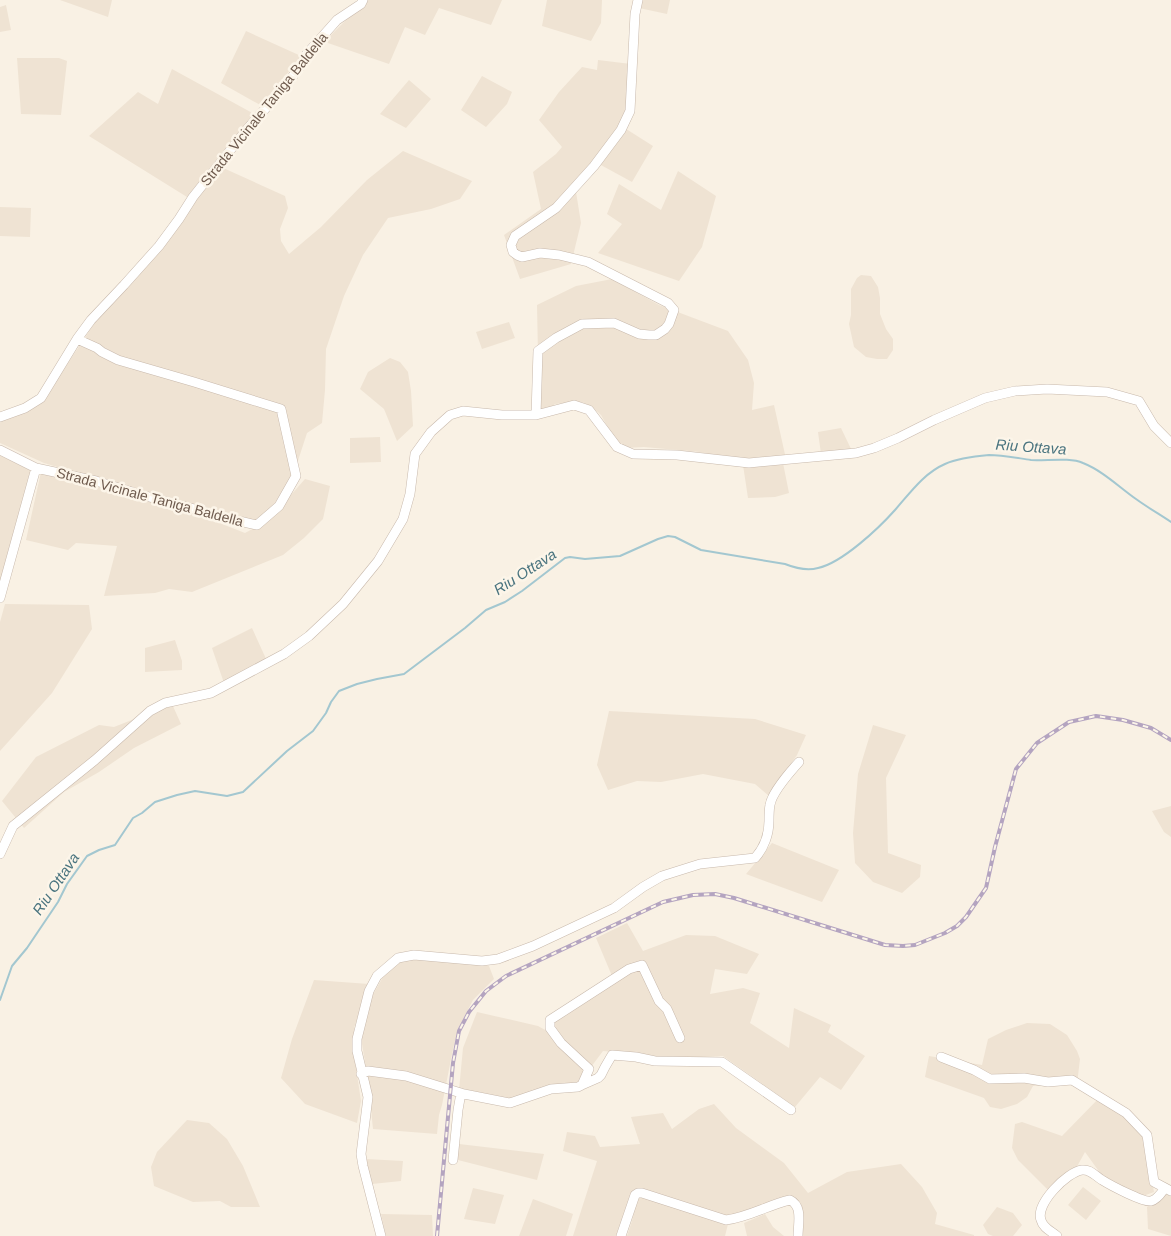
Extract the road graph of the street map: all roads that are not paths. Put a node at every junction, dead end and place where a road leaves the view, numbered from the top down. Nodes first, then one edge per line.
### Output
1 (363, 0) edge
2 (638, 0) edge
3 (77, 339) junction
4 (536, 415) junction
5 (0, 417) edge
6 (1171, 443) edge
7 (0, 450) edge
8 (36, 468) junction
9 (0, 598) edge
10 (799, 762) dead end
11 (0, 854) edge
12 (680, 1038) dead end
13 (941, 1057) dead end
14 (361, 1074) junction
15 (582, 1085) junction
16 (461, 1093) junction
17 (791, 1110) dead end
18 (453, 1160) dead end
19 (1168, 1190) edge
20 (380, 1236) edge
21 (621, 1236) edge
22 (798, 1236) edge
23 (1057, 1236) edge

1 - 3 street, Strada Vicinale Taniga Baldella
2 - 4 street
3 - 5 street, Strada Vicinale Taniga Baldella
3 - 8 street, Strada Vicinale Taniga Baldella
4 - 6 street
4 - 11 street
7 - 8 street, Strada Vicinale Taniga Baldella
8 - 9 street
10 - 14 street
12 - 15 street
13 - 19 street
14 - 16 street
14 - 20 street
15 - 16 street
15 - 17 street
16 - 18 street
19 - 23 street
21 - 22 street

